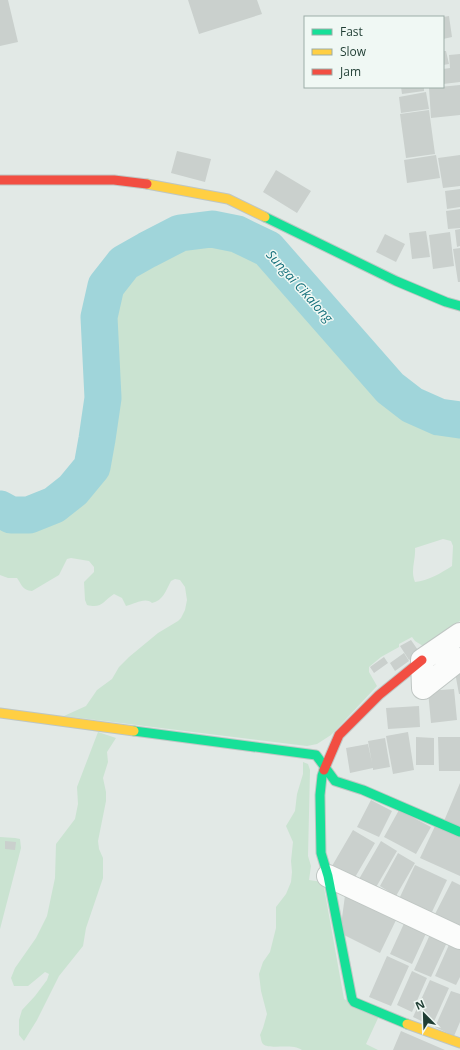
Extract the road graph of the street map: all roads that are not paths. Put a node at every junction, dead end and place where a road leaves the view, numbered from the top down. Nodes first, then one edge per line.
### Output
1 (0, 180) edge
2 (460, 306) edge
3 (460, 634) edge
4 (460, 659) edge
5 (422, 660) junction
6 (0, 713) edge
7 (325, 768) junction
8 (460, 832) edge
9 (328, 876) junction
10 (460, 937) edge
11 (457, 1045) edge

1 - 2 street
3 - 5 street
4 - 5 street
5 - 7 street
6 - 7 street
7 - 8 street
7 - 9 street
9 - 10 street
9 - 11 street

